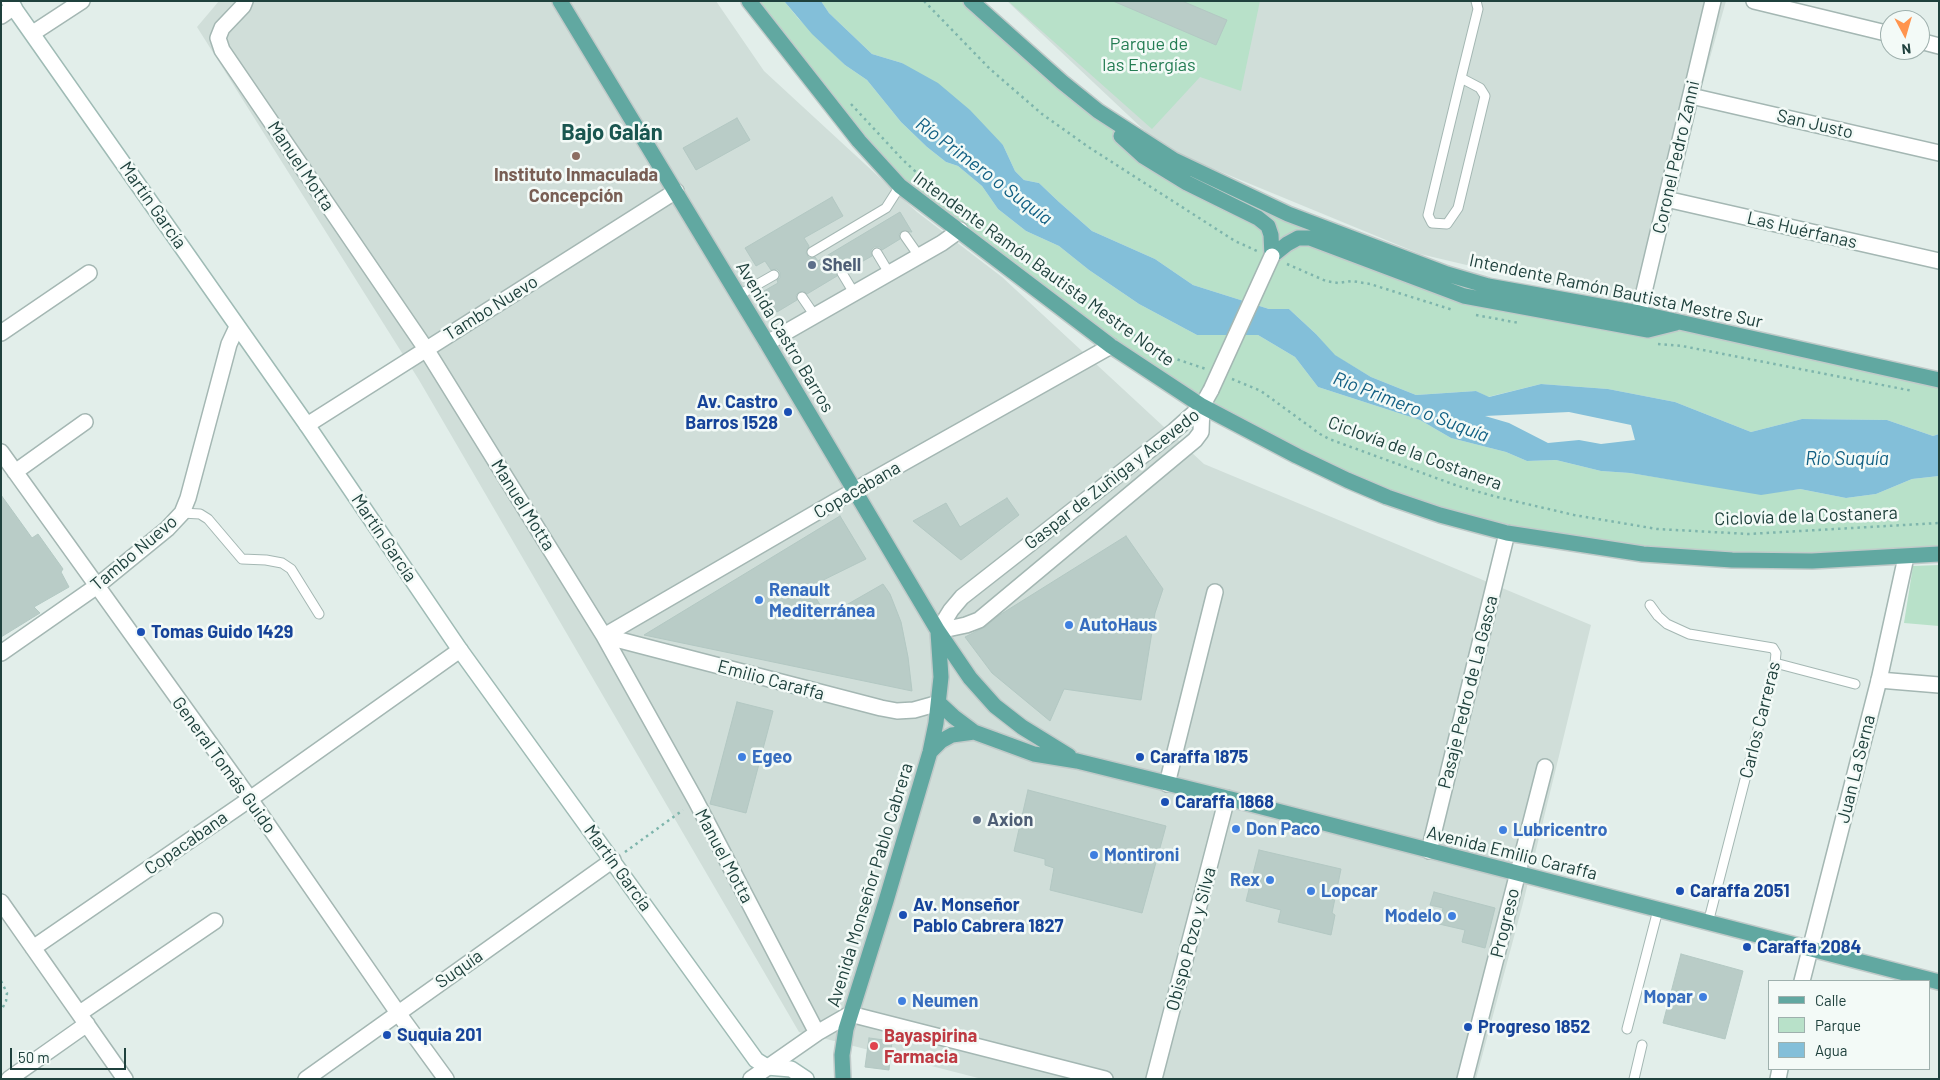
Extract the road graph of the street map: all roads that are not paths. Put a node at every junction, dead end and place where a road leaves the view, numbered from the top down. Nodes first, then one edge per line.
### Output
1 (82, 1) edge
2 (245, 1) edge
3 (560, 1) edge
4 (749, 1) edge
5 (971, 1) edge
6 (1476, 1) edge
7 (1713, 1) edge
8 (1754, 1) edge
9 (8, 8) edge
10 (1880, 32) edge
11 (33, 33) junction
12 (1461, 78) junction
13 (1690, 96) junction
14 (1098, 111) junction
15 (1939, 153) edge
16 (900, 186) junction
17 (676, 191) junction
18 (1666, 199) junction
19 (886, 208) junction
20 (892, 217) dead end
21 (860, 223) junction
22 (960, 230) junction
23 (866, 232) dead end
24 (905, 236) dead end
25 (824, 244) junction
26 (1274, 251) junction
27 (812, 252) dead end
28 (877, 252) dead end
29 (830, 254) dead end
30 (919, 256) junction
31 (1939, 261) edge
32 (89, 273) dead end
33 (842, 273) dead end
34 (889, 273) junction
35 (774, 275) dead end
36 (854, 293) junction
37 (739, 295) junction
38 (802, 297) dead end
39 (1639, 313) junction
40 (815, 316) junction
41 (1676, 323) junction
42 (237, 327) junction
43 (1, 333) edge
44 (768, 343) junction
45 (1111, 346) junction
46 (426, 349) junction
47 (1939, 380) edge
48 (1202, 406) junction
49 (85, 422) dead end
50 (307, 425) junction
51 (1, 452) edge
52 (15, 472) junction
53 (855, 490) junction
54 (182, 513) junction
55 (1507, 533) junction
56 (1939, 554) edge
57 (1906, 557) junction
58 (97, 586) junction
59 (1215, 592) dead end
60 (1650, 605) dead end
61 (319, 614) dead end
62 (938, 631) junction
63 (604, 636) junction
64 (460, 650) junction
65 (1, 653) edge
66 (1775, 663) junction
67 (1879, 680) junction
68 (1855, 684) dead end
69 (1939, 685) edge
70 (939, 703) junction
71 (974, 732) junction
72 (930, 752) junction
73 (1077, 761) junction
74 (1545, 767) dead end
75 (1167, 784) junction
76 (1228, 798) junction
77 (250, 799) junction
78 (1429, 851) junction
79 (613, 860) junction
80 (1517, 874) junction
81 (1, 902) edge
82 (1658, 910) junction
83 (215, 921) dead end
84 (1708, 923) junction
85 (34, 948) junction
86 (1810, 949) junction
87 (1802, 980) edge
88 (1939, 982) edge
89 (398, 1013) junction
90 (850, 1014) junction
91 (83, 1019) junction
92 (1627, 1029) dead end
93 (817, 1032) junction
94 (1642, 1045) dead end
95 (767, 1067) junction
96 (9, 1079) edge
97 (125, 1079) edge
98 (306, 1079) edge
99 (446, 1079) edge
100 (751, 1079) edge
101 (806, 1079) edge
102 (843, 1079) edge
103 (1105, 1079) edge
104 (1154, 1079) edge
105 (1465, 1079) edge
106 (1634, 1079) edge

1 - 11 street
2 - 46 street, Manuel Motta
3 - 17 main road, Avenida Castro Barros
4 - 16 main road, Intendente Ramón Bautista Mestre Norte
5 - 14 main road, Intendente Ramón Bautista Mestre Sur
6 - 12 lane
7 - 13 street, Coronel Pedro Zanni
8 - 10 street
9 - 11 street, Martín García
11 - 42 street, Martín García
12 - 12 lane
13 - 15 street, San Justo
13 - 18 street, Coronel Pedro Zanni
14 - 26 main road
14 - 39 main road, Intendente Ramón Bautista Mestre Sur
16 - 19 lane
16 - 22 main road, Intendente Ramón Bautista Mestre Norte
17 - 37 main road, Avenida Castro Barros
17 - 46 street, Tambo Nuevo
18 - 31 street, Las Huérfanas
18 - 39 street, Coronel Pedro Zanni
19 - 20 lane
19 - 21 lane
21 - 23 lane
21 - 25 lane
22 - 30 street
22 - 45 main road, Intendente Ramón Bautista Mestre Norte
24 - 30 lane
25 - 27 lane
25 - 29 lane
26 - 41 main road
26 - 48 street, bridge
28 - 34 lane
30 - 34 street
32 - 43 street
33 - 36 lane
34 - 36 street
35 - 37 lane
36 - 40 street
37 - 44 main road, Avenida Castro Barros
38 - 40 lane
39 - 41 main road, Intendente Ramón Bautista Mestre Sur
40 - 44 street
41 - 47 main road, Intendente Ramón Bautista Mestre Sur
42 - 50 street, Martín García
42 - 54 street, Tambo Nuevo
44 - 53 main road, Avenida Castro Barros
45 - 48 main road, Intendente Ramón Bautista Mestre Norte
45 - 53 street, Copacabana
46 - 50 street, Tambo Nuevo
46 - 63 street, Manuel Motta
48 - 55 main road, Intendente Ramón Bautista Mestre Norte
48 - 62 street, Gaspar de Zuñiga y Acevedo
48 - 62 street, Gaspar de Zuñiga y Acevedo
49 - 52 street
50 - 64 street, Martín García
51 - 52 street, General Tomás Guido
52 - 58 street, General Tomás Guido
53 - 62 main road, Avenida Castro Barros
53 - 63 street, Copacabana
54 - 58 street, Tambo Nuevo
54 - 61 lane
55 - 57 main road, Intendente Ramón Bautista Mestre Norte
55 - 78 street, Pasaje Pedro de La Gasca
56 - 57 main road, Intendente Ramón Bautista Mestre Norte
57 - 67 street, Juan La Serna
58 - 65 street, Tambo Nuevo
58 - 77 street, General Tomás Guido
59 - 75 street
60 - 66 lane, Carlos Carreras
62 - 70 main road, Avenida Castro Barros
62 - 73 main road, Avenida Emilio Caraffa
63 - 70 street, Emilio Caraffa
63 - 93 street, Manuel Motta
64 - 77 street, Copacabana
64 - 79 street, Martín García
66 - 68 lane
66 - 84 lane, Carlos Carreras
67 - 69 street
67 - 86 street, Juan La Serna
70 - 71 main road, Avenida Emilio Caraffa
70 - 72 main road, Avenida Monseñor Pablo Cabrera
71 - 72 main road
71 - 73 main road, Avenida Emilio Caraffa
72 - 90 main road, Avenida Monseñor Pablo Cabrera
73 - 75 main road, Avenida Emilio Caraffa
74 - 80 street, Progreso
75 - 76 main road, Avenida Emilio Caraffa
76 - 78 main road, Avenida Emilio Caraffa
76 - 104 street, Obispo Pozo y Silva
77 - 85 street, Copacabana
77 - 89 street, General Tomás Guido
78 - 80 main road, Avenida Emilio Caraffa
79 - 89 street, Suquía
79 - 95 street, Martín García
80 - 82 main road, Avenida Emilio Caraffa
80 - 105 street, Progreso
81 - 85 street
82 - 84 main road, Avenida Emilio Caraffa
82 - 92 lane
83 - 91 street
84 - 86 main road, Avenida Emilio Caraffa
85 - 91 street
86 - 87 street, Juan La Serna
86 - 88 main road, Avenida Emilio Caraffa
89 - 98 street, Suquía
89 - 99 street, General Tomás Guido
90 - 93 street
90 - 102 main road, Avenida Monseñor Pablo Cabrera
90 - 103 street
91 - 96 street
91 - 97 street
93 - 95 street
94 - 106 lane
95 - 100 street
95 - 101 street

